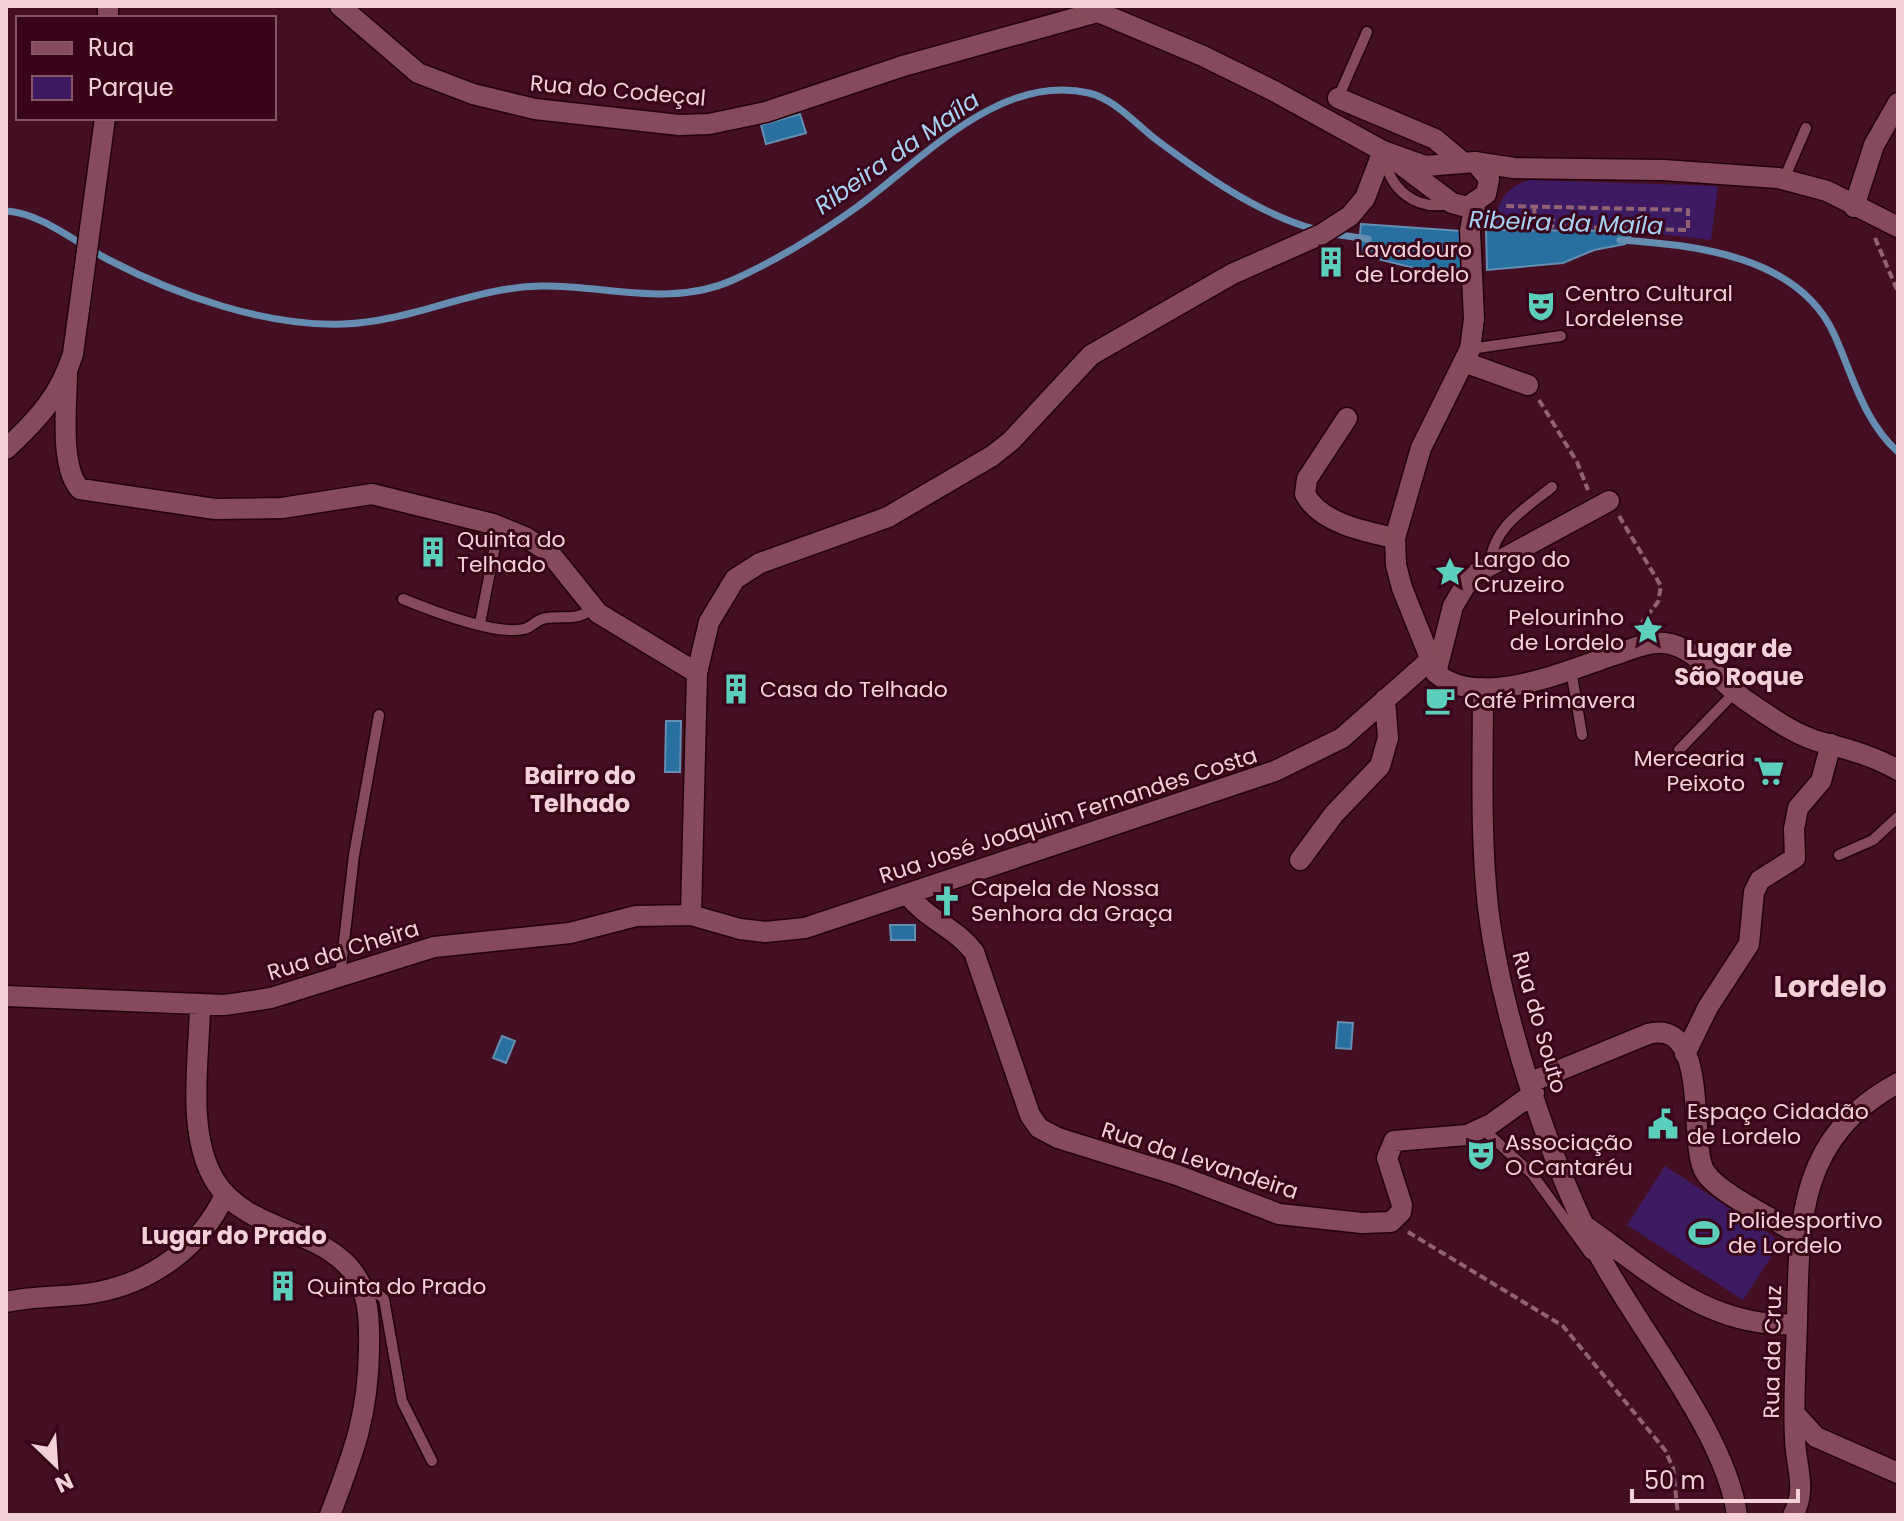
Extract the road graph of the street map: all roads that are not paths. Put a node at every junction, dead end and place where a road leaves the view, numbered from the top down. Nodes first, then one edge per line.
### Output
1 (340, 6) edge
2 (1091, 9) edge
3 (1367, 32) dead end
4 (1338, 98) joint
5 (1898, 103) edge
6 (105, 120) edge
7 (1806, 128) dead end
8 (1383, 151) junction
9 (1463, 162) junction
10 (1539, 168) junction
11 (1784, 179) junction
12 (1469, 202) junction
13 (1863, 209) junction
14 (1898, 227) edge
15 (1561, 336) dead end
16 (1467, 355) junction
17 (67, 372) junction
18 (1528, 385) road end
19 (1347, 418) dead end
20 (6, 449) edge
21 (1552, 487) dead end
22 (1602, 505) road end
23 (499, 526) junction
24 (1395, 538) junction
25 (1486, 566) junction
26 (403, 599) dead end
27 (593, 609) junction
28 (480, 623) junction
29 (1432, 667) junction
30 (1571, 669) junction
31 (697, 673) junction
32 (1483, 688) junction
33 (1735, 692) junction
34 (1385, 699) junction
35 (379, 715) dead end
36 (1582, 735) dead end
37 (1831, 744) junction
38 (1679, 750) dead end
39 (1898, 770) edge
40 (1898, 817) edge
41 (1839, 855) dead end
42 (1300, 860) dead end
43 (907, 894) junction
44 (691, 915) junction
45 (340, 976) junction
46 (6, 996) edge
47 (200, 1007) junction
48 (1685, 1054) junction
49 (1898, 1083) edge
50 (1532, 1088) junction
51 (1483, 1129) junction
52 (225, 1195) junction
53 (1585, 1227) junction
54 (1798, 1234) junction
55 (358, 1278) junction
56 (1617, 1286) junction
57 (6, 1302) edge
58 (1797, 1324) junction
59 (1795, 1414) junction
60 (432, 1461) dead end
61 (1898, 1473) edge
62 (330, 1515) edge
63 (1737, 1515) edge
64 (1793, 1515) edge

1 - 2 street, Rua do Codeçal
2 - 8 street
3 - 4 lane
4 - 9 street
5 - 13 street
6 - 17 street
7 - 11 lane
8 - 9 street
8 - 12 street
8 - 31 street
9 - 10 street
9 - 12 street
9 - 12 street
10 - 11 street
10 - 12 street
11 - 13 street
12 - 16 street
13 - 14 street
15 - 16 lane
16 - 18 street
16 - 24 street
17 - 20 street
17 - 23 street
19 - 24 street
21 - 25 lane
22 - 25 street
23 - 27 street
23 - 28 lane
24 - 29 street
25 - 29 street
26 - 28 lane
27 - 28 lane
27 - 31 street
29 - 32 street
29 - 34 street, Rua José Joaquim Fernandes Costa
30 - 32 street
30 - 33 street
30 - 36 lane
31 - 44 street
32 - 50 street, Rua do Souto
33 - 37 street
33 - 38 lane
34 - 42 street
34 - 43 street, Rua José Joaquim Fernandes Costa
35 - 45 lane
37 - 39 street
37 - 48 street
40 - 41 lane
43 - 44 street, Rua José Joaquim Fernandes Costa
43 - 51 street, Rua da Levandeira
44 - 45 street, Rua da Cheira
45 - 47 street, Rua da Cheira
46 - 47 street, Rua da Cheira
47 - 52 street
48 - 50 street
48 - 54 street
49 - 54 street, Rua da Cruz
50 - 51 street
50 - 53 street, Rua do Souto
51 - 56 lane
52 - 55 street
52 - 57 street
53 - 56 street, Rua do Souto
53 - 58 street
54 - 58 street, Rua da Cruz
55 - 60 lane
55 - 62 street
56 - 63 street, Rua do Souto
58 - 59 street, Rua da Cruz
59 - 61 street
59 - 64 street, Rua da Cruz

